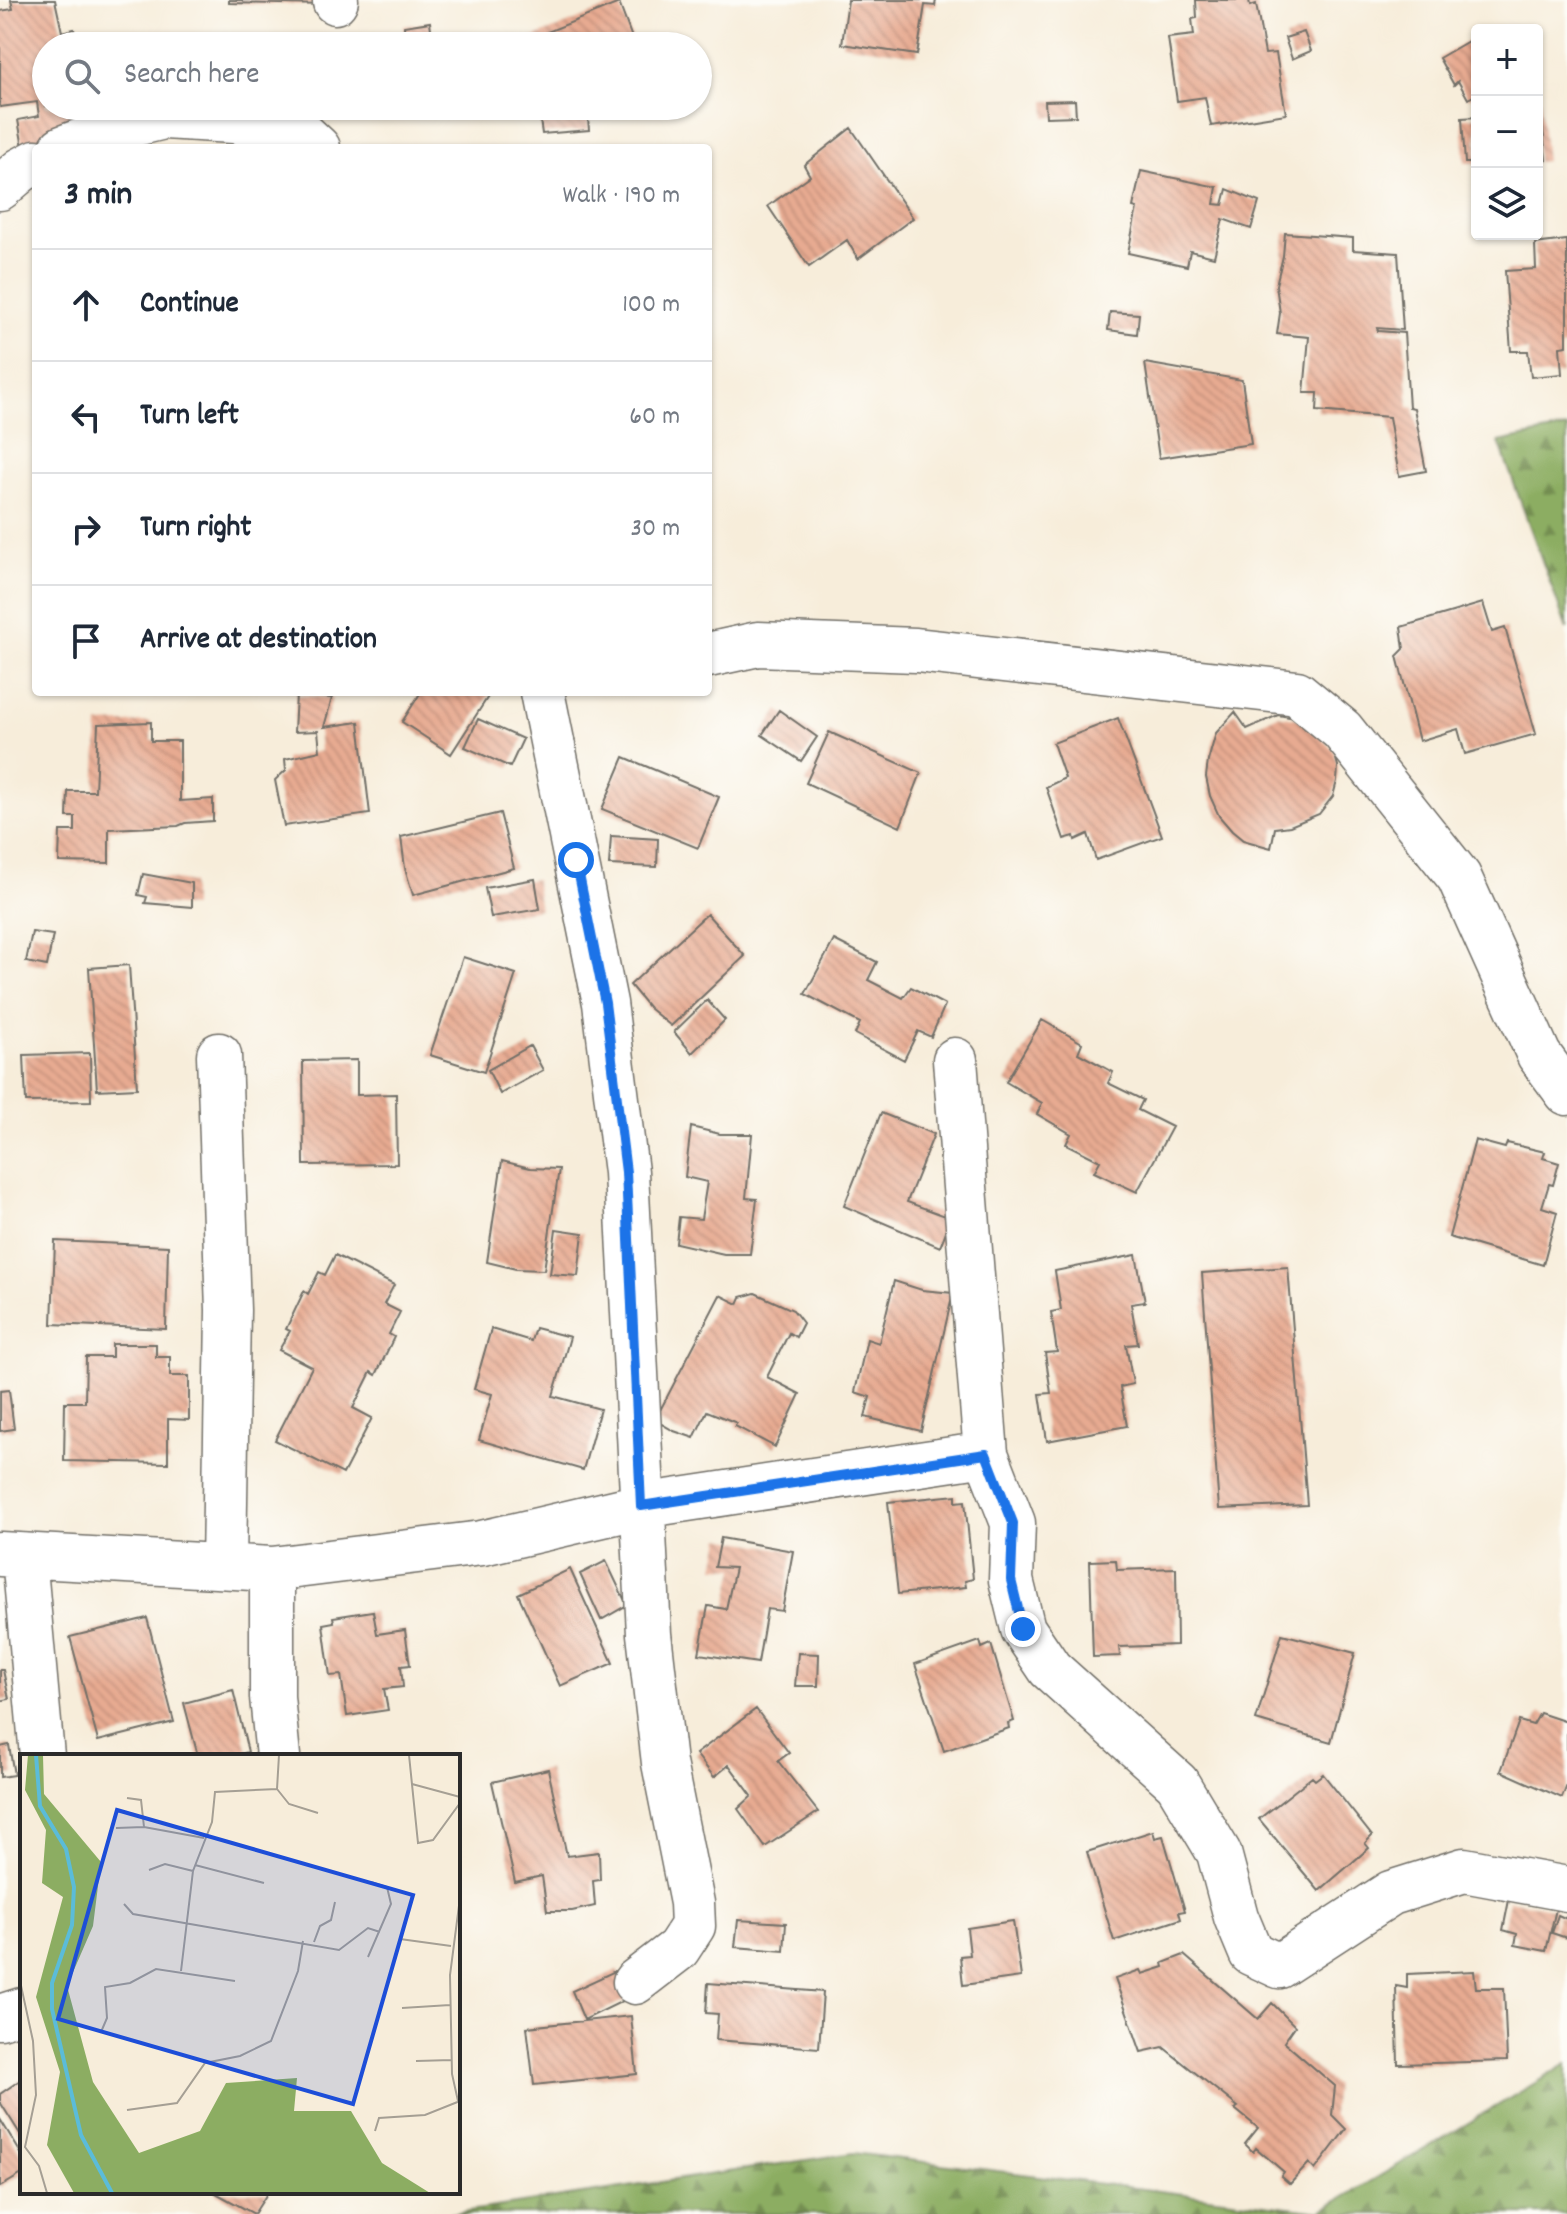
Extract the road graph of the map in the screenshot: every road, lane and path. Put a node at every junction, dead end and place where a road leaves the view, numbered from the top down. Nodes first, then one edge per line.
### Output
1 (152, 120) edge
2 (216, 120) edge
3 (73, 144) edge
4 (314, 144) edge
5 (32, 164) edge
6 (0, 188) edge
7 (712, 654) edge
8 (543, 696) edge
9 (219, 1055) dead end
10 (955, 1060) dead end
11 (1567, 1093) edge
12 (986, 1454) junction
13 (641, 1506) junction
14 (12, 1555) edge
15 (224, 1566) junction
16 (272, 1569) junction
17 (42, 1754) edge
18 (278, 1754) edge
19 (1567, 1889) edge
20 (635, 1982) dead end
21 (20, 2011) edge
22 (0, 2017) edge

1 - 3 street
2 - 4 street
5 - 6 street
7 - 11 street
8 - 13 street
9 - 15 street
10 - 12 street
12 - 13 street
12 - 19 street
13 - 16 street
13 - 20 street
14 - 15 street
14 - 17 street
15 - 16 street
16 - 18 street
21 - 22 street

